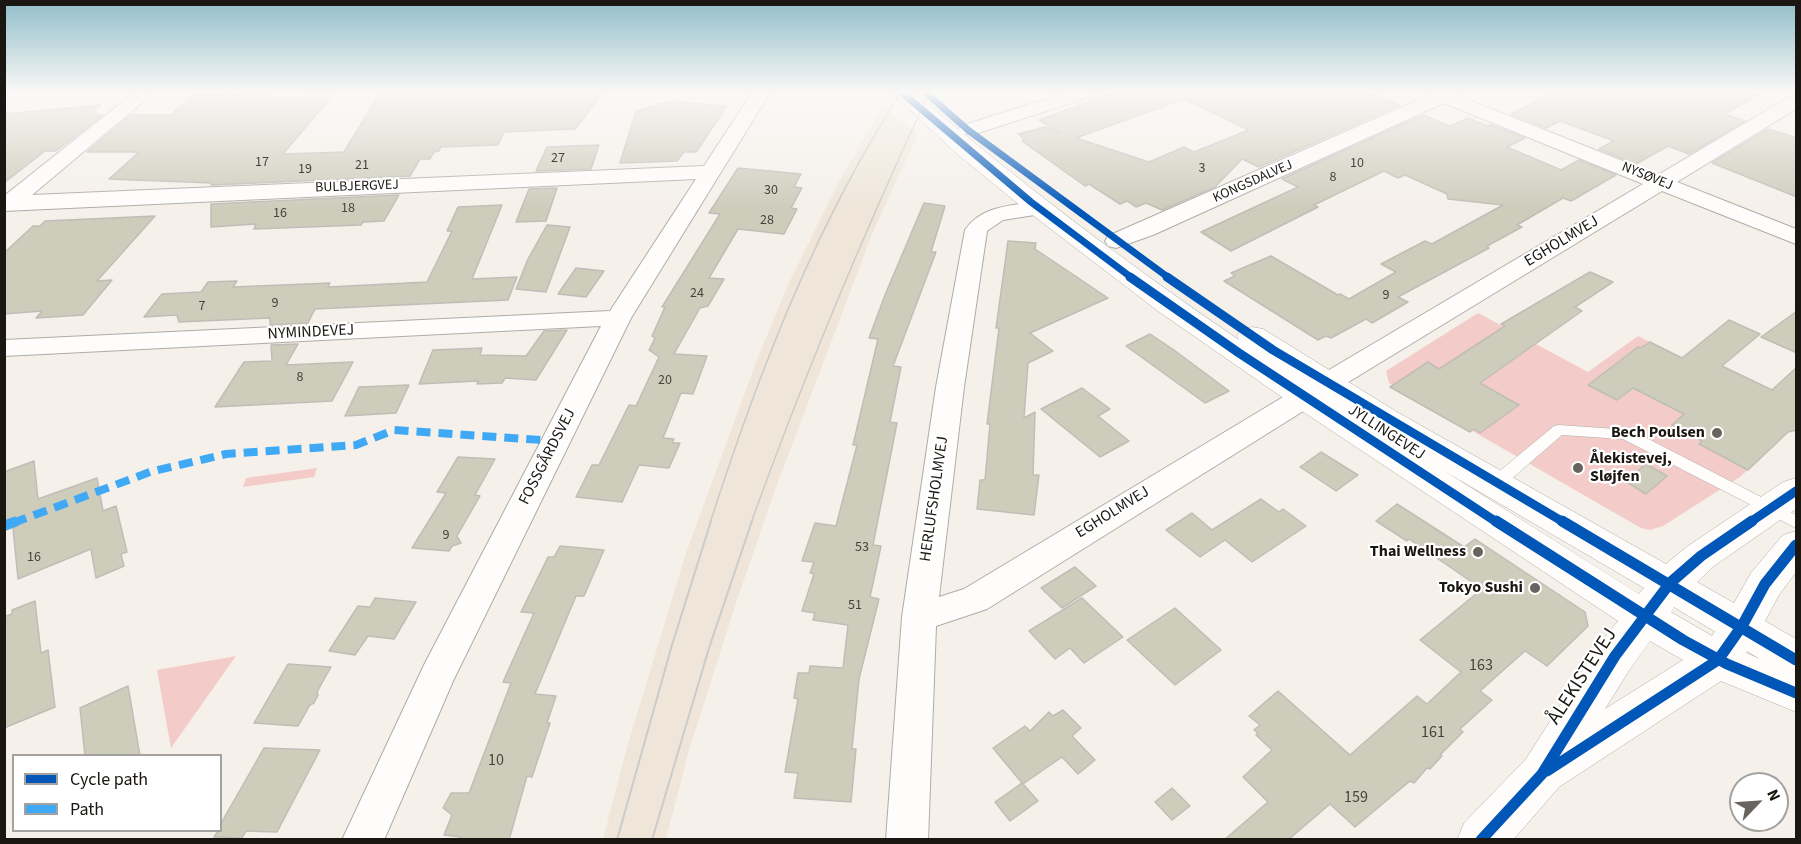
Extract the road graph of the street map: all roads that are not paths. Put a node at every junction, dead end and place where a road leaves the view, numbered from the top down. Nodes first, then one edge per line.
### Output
1 (98, 130) edge
2 (737, 130) edge
3 (945, 130) edge
4 (968, 130) edge
5 (1362, 130) edge
6 (1533, 130) edge
7 (1748, 130) edge
8 (710, 172) junction
9 (1660, 183) junction
10 (6, 204) edge
11 (1039, 208) junction
12 (1797, 237) edge
13 (1116, 241) junction
14 (618, 318) junction
15 (4, 348) edge
16 (1315, 390) junction
17 (1496, 483) junction
18 (1788, 507) edge
19 (1797, 545) edge
20 (1658, 600) junction
21 (919, 617) junction
22 (1742, 626) junction
23 (1718, 660) junction
24 (1797, 660) edge
25 (1797, 693) edge
26 (1542, 774) junction
27 (363, 840) edge
28 (907, 840) edge
29 (1481, 840) edge

1 - 10 street
2 - 8 street, FOSSGÅRDSVEJ
3 - 11 street, JYLLINGEVEJ
4 - 13 street, JYLLINGEVEJ
5 - 13 street, KONGSDALVEJ
6 - 9 street, NYSØVEJ
7 - 9 street, EGHOLMVEJ
8 - 10 street, BULBJERGVEJ
8 - 14 street, FOSSGÅRDSVEJ
9 - 12 street, NYSØVEJ
9 - 16 street, EGHOLMVEJ
11 - 16 street, JYLLINGEVEJ
11 - 21 street, HERLUFSHOLMVEJ
13 - 16 street, JYLLINGEVEJ
14 - 15 street, NYMINDEVEJ
14 - 27 street, FOSSGÅRDSVEJ
16 - 17 street, JYLLINGEVEJ
16 - 20 street, JYLLINGEVEJ
16 - 21 street, EGHOLMVEJ
17 - 18 lane
17 - 20 street, JYLLINGEVEJ
18 - 20 street, ÅLEKISTEVEJ
19 - 22 street, ÅLEKISTEVEJ
20 - 22 street, JYLLINGEVEJ
20 - 23 street, JYLLINGEVEJ
20 - 26 street, ÅLEKISTEVEJ
21 - 28 street, HERLUFSHOLMVEJ
22 - 23 street, ÅLEKISTEVEJ
22 - 24 street, JYLLINGEVEJ
23 - 25 street, JYLLINGEVEJ
23 - 26 street, ÅLEKISTEVEJ
26 - 29 street, ÅLEKISTEVEJ

